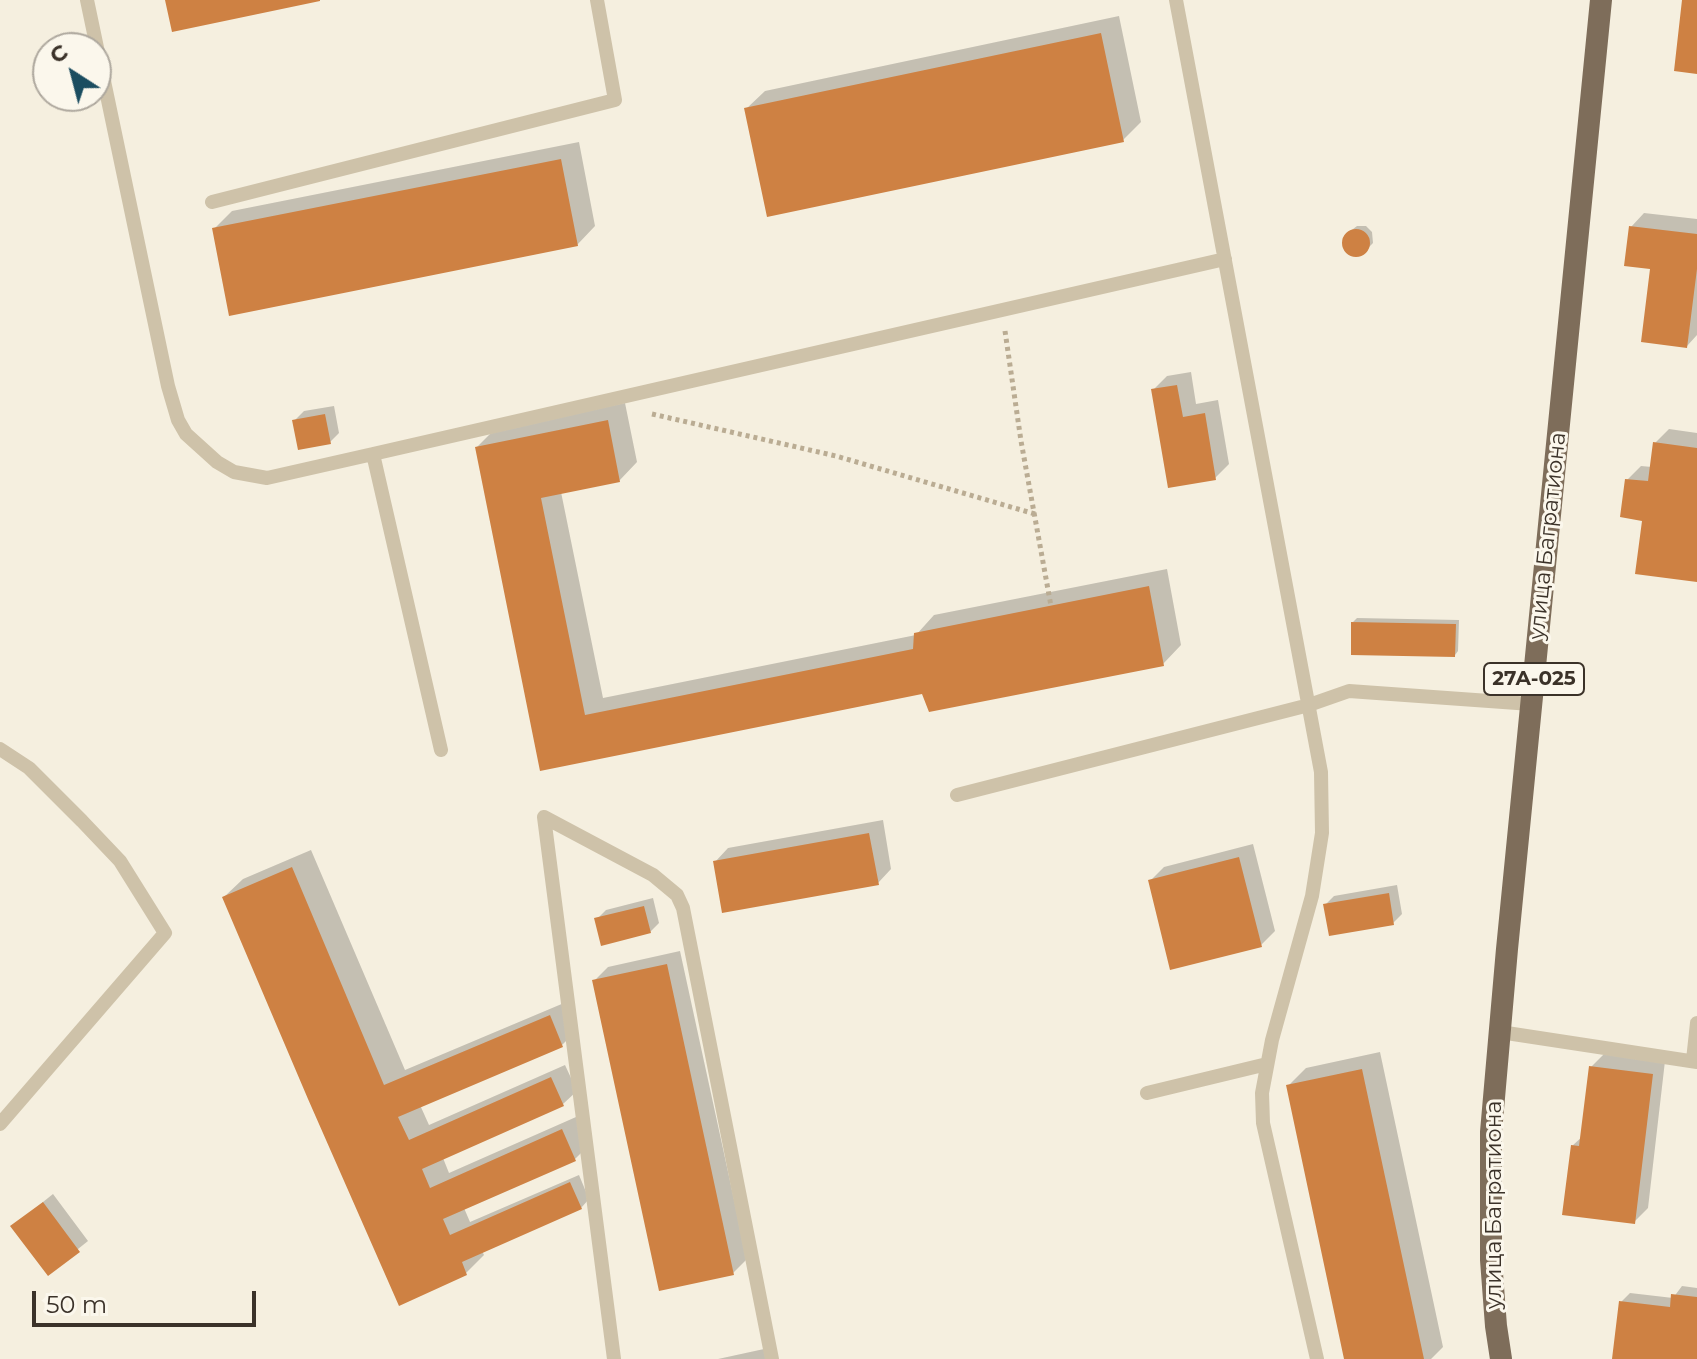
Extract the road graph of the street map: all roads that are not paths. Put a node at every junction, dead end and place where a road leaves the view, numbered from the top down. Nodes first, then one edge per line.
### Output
1 (87, 0) edge
2 (597, 0) edge
3 (1176, 0) edge
4 (1601, 0) edge
5 (212, 202) dead end
6 (1225, 259) junction
7 (373, 454) junction
8 (1531, 704) junction
9 (1309, 705) junction
10 (0, 749) edge
11 (441, 750) dead end
12 (957, 795) dead end
13 (1697, 1023) edge
14 (1500, 1032) junction
15 (1695, 1061) edge
16 (1267, 1064) junction
17 (1147, 1093) dead end
18 (0, 1124) edge
19 (614, 1359) edge
20 (772, 1359) edge
21 (1317, 1359) edge
22 (1501, 1359) edge

1 - 7 lane
2 - 5 lane
3 - 6 lane
4 - 8 main road, улица Багратиона / 27А-025
6 - 7 lane
6 - 9 lane
7 - 11 lane
8 - 9 lane
8 - 14 main road, улица Багратиона / 27А-025
9 - 12 lane
9 - 16 lane
10 - 18 lane
13 - 15 lane
14 - 15 lane
14 - 22 main road, улица Багратиона / 27А-025
16 - 17 lane
16 - 21 lane
19 - 20 lane

